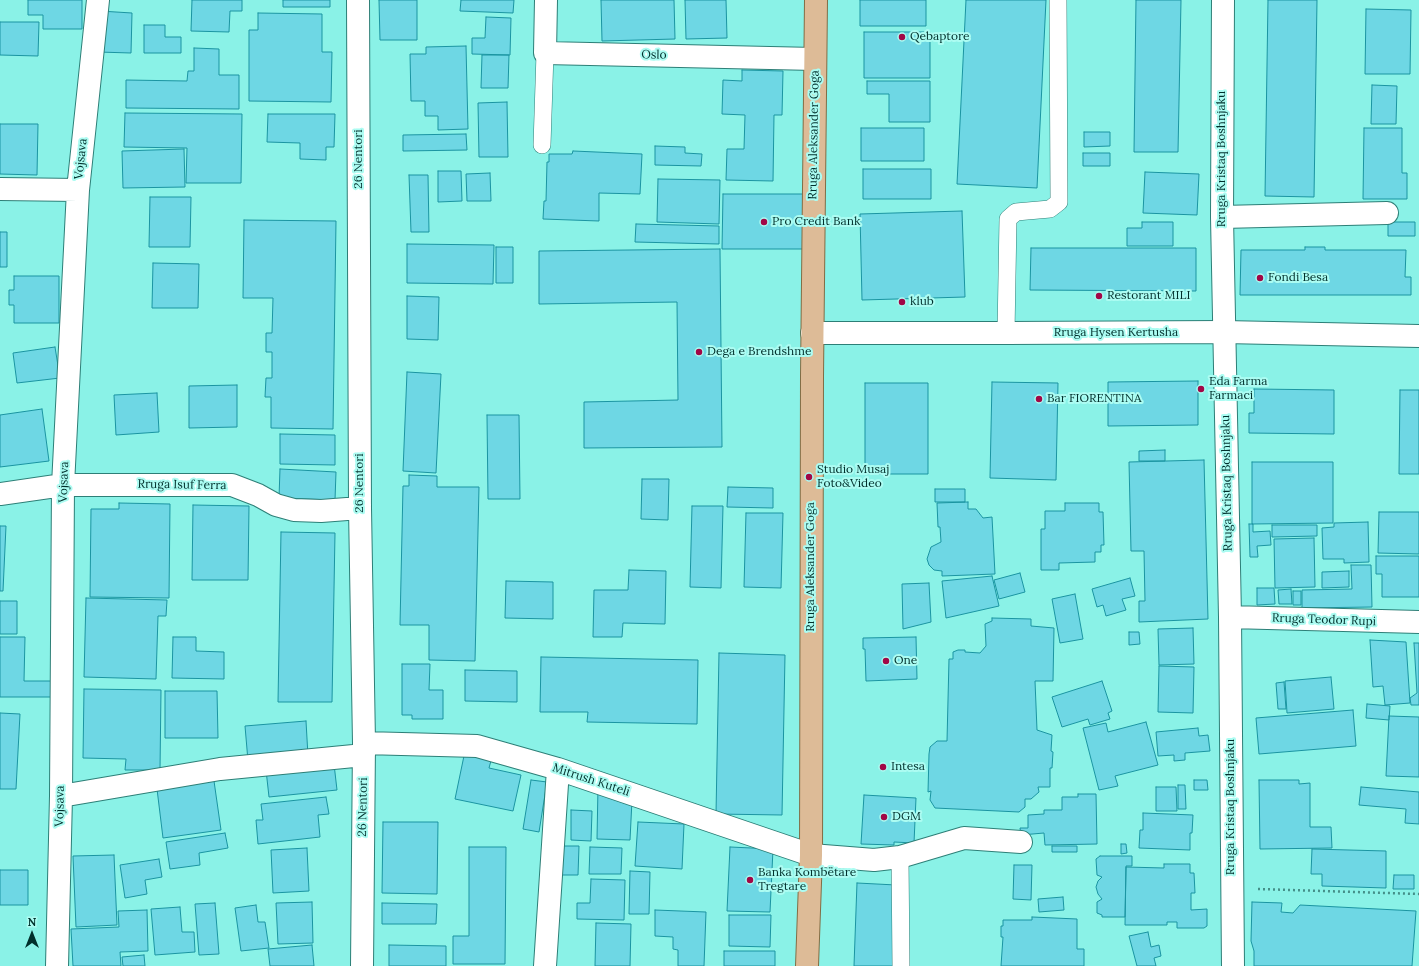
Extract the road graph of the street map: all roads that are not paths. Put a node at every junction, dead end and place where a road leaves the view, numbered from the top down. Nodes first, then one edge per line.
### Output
1 (98, 0) edge
2 (358, 0) edge
3 (546, 0) edge
4 (816, 0) edge
5 (1058, 0) edge
6 (1223, 0) edge
7 (545, 53) junction
8 (815, 59) junction
9 (542, 145) dead end
10 (0, 189) edge
11 (78, 190) junction
12 (1387, 213) dead end
13 (1222, 217) junction
14 (1224, 332) junction
15 (812, 333) junction
16 (1006, 334) junction
17 (1419, 336) edge
18 (63, 484) junction
19 (0, 494) edge
20 (360, 508) junction
21 (1230, 617) junction
22 (1419, 622) edge
23 (364, 749) junction
24 (558, 769) junction
25 (61, 796) junction
26 (1021, 842) dead end
27 (811, 855) junction
28 (900, 857) junction
29 (57, 966) edge
30 (362, 966) edge
31 (546, 966) edge
32 (807, 966) edge
33 (901, 966) edge
34 (1233, 966) edge

1 - 11 street, Vojsava
2 - 20 street, 26 Nentori
3 - 7 street
4 - 8 main road, Rruga Aleksander Goga
5 - 16 lane
6 - 13 street, Rruga Kristaq Boshnjaku
7 - 8 street, Oslo
7 - 9 lane
8 - 15 main road, Rruga Aleksander Goga
10 - 11 street
11 - 18 street, Vojsava
12 - 13 street
13 - 14 street, Rruga Kristaq Boshnjaku
14 - 16 street, Rruga Hysen Kertusha
14 - 17 street, Rruga Hysen Kertusha
14 - 21 street, Rruga Kristaq Boshnjaku
15 - 16 street, Rruga Hysen Kertusha
15 - 27 main road, Rruga Aleksander Goga
18 - 19 street, Rruga Isuf Ferra
18 - 20 street, Rruga Isuf Ferra
18 - 25 street, Vojsava
20 - 23 street, 26 Nentori
21 - 22 street, Rruga Teodor Rupi
21 - 34 street, Rruga Kristaq Boshnjaku
23 - 24 street, Mitrush Kuteli
23 - 25 street, Mitrush Kuteli
23 - 30 street, 26 Nentori
24 - 27 street, Mitrush Kuteli
24 - 31 street
25 - 29 street, Vojsava
26 - 28 street, Mitrush Kuteli
27 - 28 street, Mitrush Kuteli
27 - 32 main road, Rruga Aleksander Goga
28 - 33 lane

